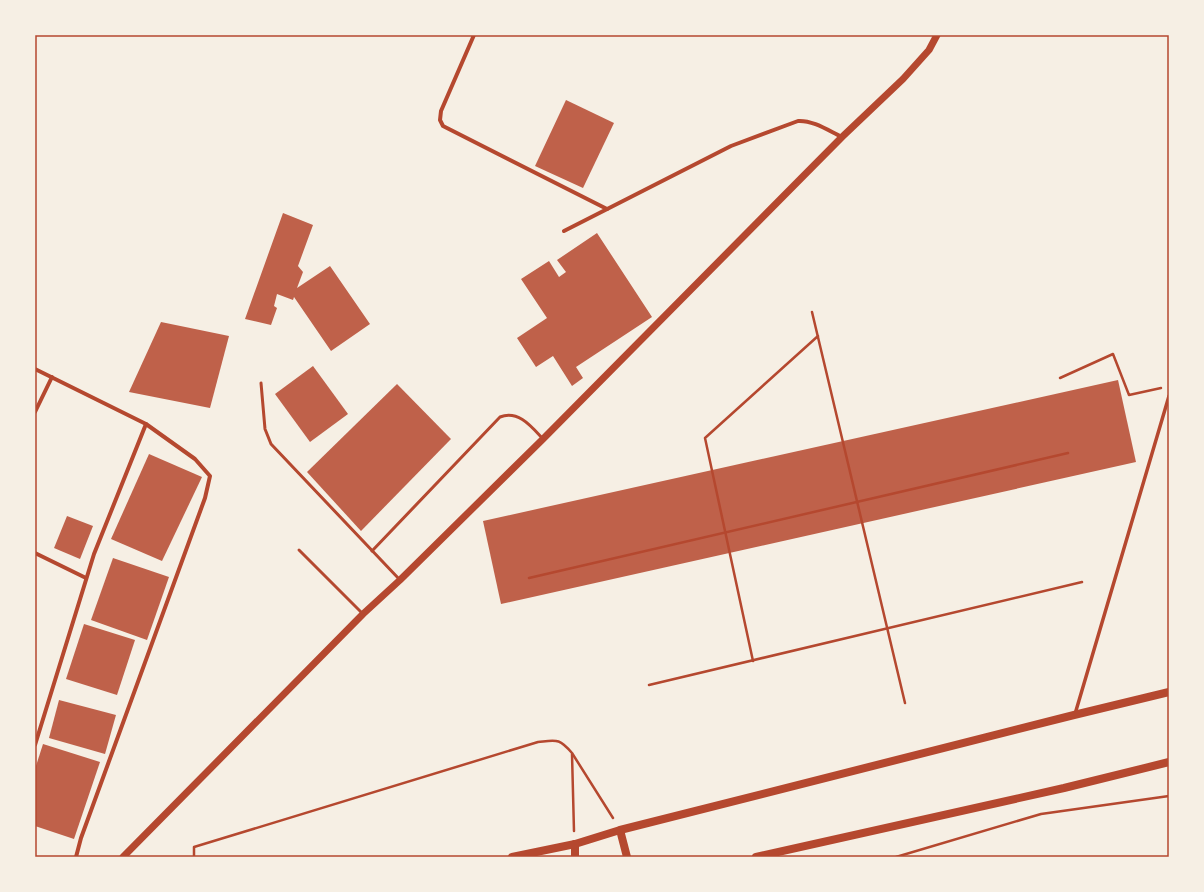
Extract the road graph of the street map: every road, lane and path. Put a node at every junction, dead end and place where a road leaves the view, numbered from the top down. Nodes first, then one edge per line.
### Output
1 (474, 35) edge
2 (937, 35) edge
3 (842, 137) junction
4 (606, 209) junction
5 (564, 231) dead end
6 (812, 312) dead end
7 (818, 336) junction
8 (35, 369) edge
9 (52, 377) junction
10 (1060, 378) dead end
11 (261, 383) dead end
12 (1162, 387) dead end
13 (1169, 396) edge
14 (35, 412) edge
15 (146, 424) junction
16 (543, 439) junction
17 (1068, 453) dead end
18 (857, 502) junction
19 (725, 533) junction
20 (299, 550) dead end
21 (372, 551) junction
22 (35, 553) edge
23 (86, 578) junction
24 (529, 578) dead end
25 (400, 580) junction
26 (1082, 582) dead end
27 (363, 614) junction
28 (887, 628) junction
29 (753, 660) junction
30 (649, 685) dead end
31 (1169, 692) edge
32 (905, 703) dead end
33 (1074, 715) junction
34 (35, 745) edge
35 (572, 753) junction
36 (1169, 762) edge
37 (1169, 796) edge
38 (620, 830) junction
39 (575, 844) junction
40 (76, 857) edge
41 (123, 857) edge
42 (194, 857) edge
43 (512, 857) edge
44 (575, 857) edge
45 (627, 857) edge
46 (756, 857) edge
47 (896, 857) edge

1 - 4 street
2 - 3 street
3 - 4 street
3 - 16 street
4 - 5 street
6 - 7 path
7 - 18 path
7 - 19 path
8 - 9 street
9 - 14 street
9 - 15 street
10 - 12 path
11 - 21 lane
13 - 33 street
15 - 23 street
15 - 40 street
16 - 21 lane
16 - 25 street
17 - 18 path
18 - 19 path
18 - 28 path
19 - 24 path
19 - 29 path
20 - 27 lane
21 - 25 lane
22 - 23 street
23 - 34 street
25 - 27 street
26 - 28 path
27 - 41 street
28 - 29 path
28 - 32 path
29 - 30 path
31 - 33 main road
33 - 38 main road
35 - 38 path
35 - 39 path
35 - 42 path
36 - 46 main road
37 - 47 path
38 - 39 main road
38 - 45 main road
39 - 43 main road
39 - 44 main road

